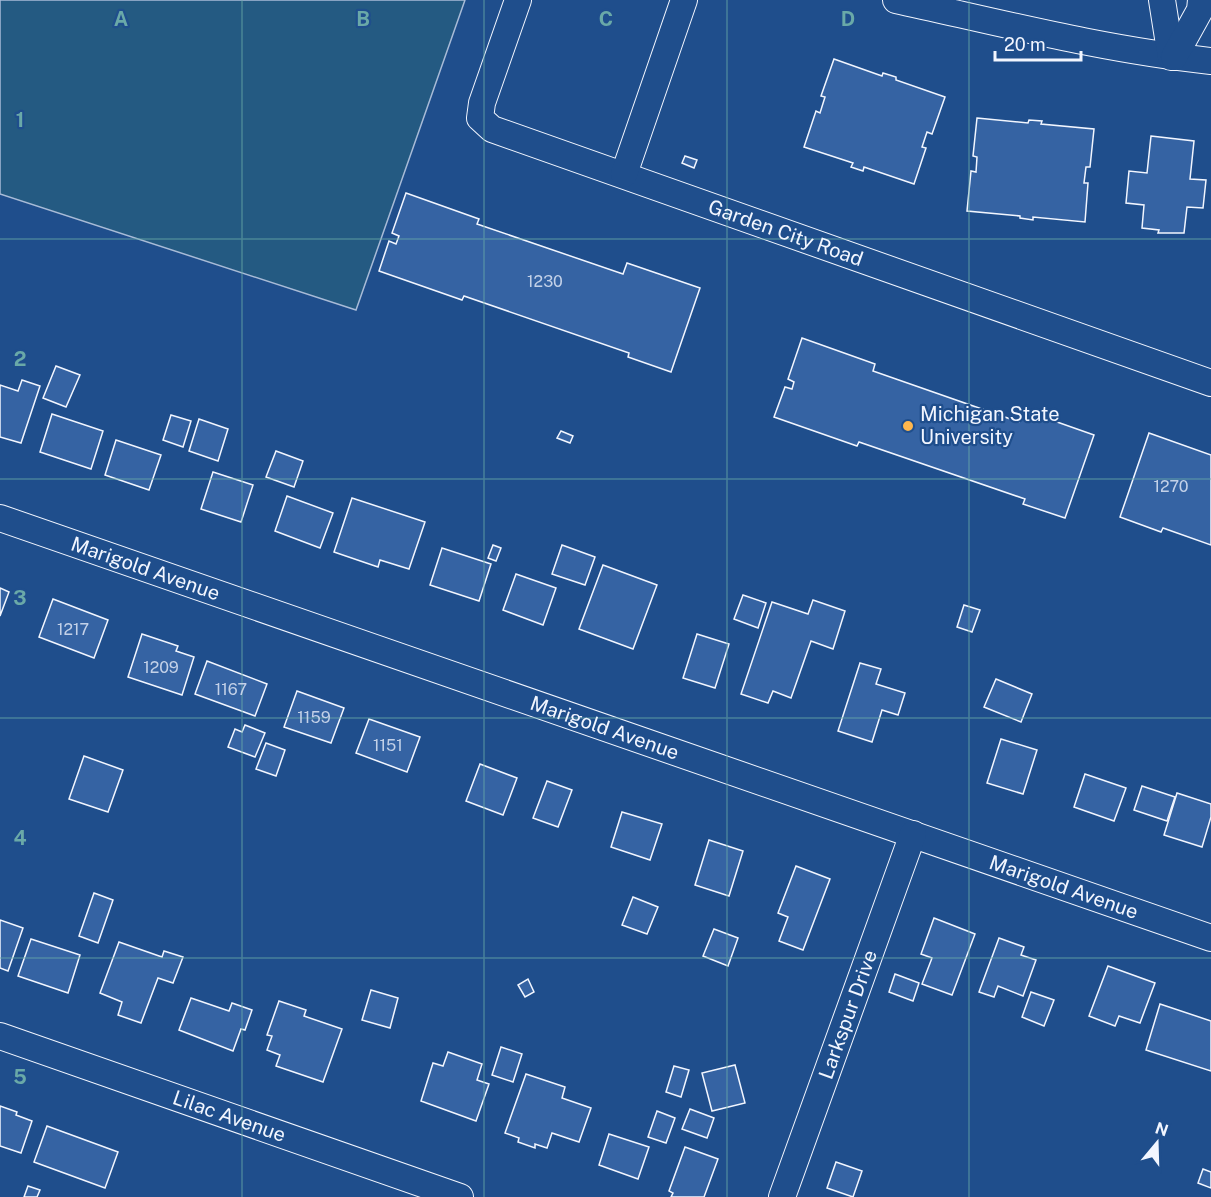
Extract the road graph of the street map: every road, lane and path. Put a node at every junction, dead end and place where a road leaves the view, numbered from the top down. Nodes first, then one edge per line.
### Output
1 (518, 0) edge
2 (684, 0) edge
3 (896, 0) edge
4 (1162, 0) edge
5 (1201, 0) edge
6 (1173, 57) junction
7 (1211, 61) edge
8 (624, 174) junction
9 (1211, 383) edge
10 (0, 518) edge
11 (913, 834) junction
12 (1211, 938) edge
13 (0, 1036) edge
14 (460, 1197) edge
15 (782, 1197) edge

1 - 8 street, Garden City Road
2 - 8 street
3 - 6 street
4 - 6 street
5 - 6 street
6 - 7 street
8 - 9 street, Garden City Road
10 - 11 street, Marigold Avenue
11 - 12 street, Marigold Avenue
11 - 15 street, Larkspur Drive
13 - 14 street, Lilac Avenue

